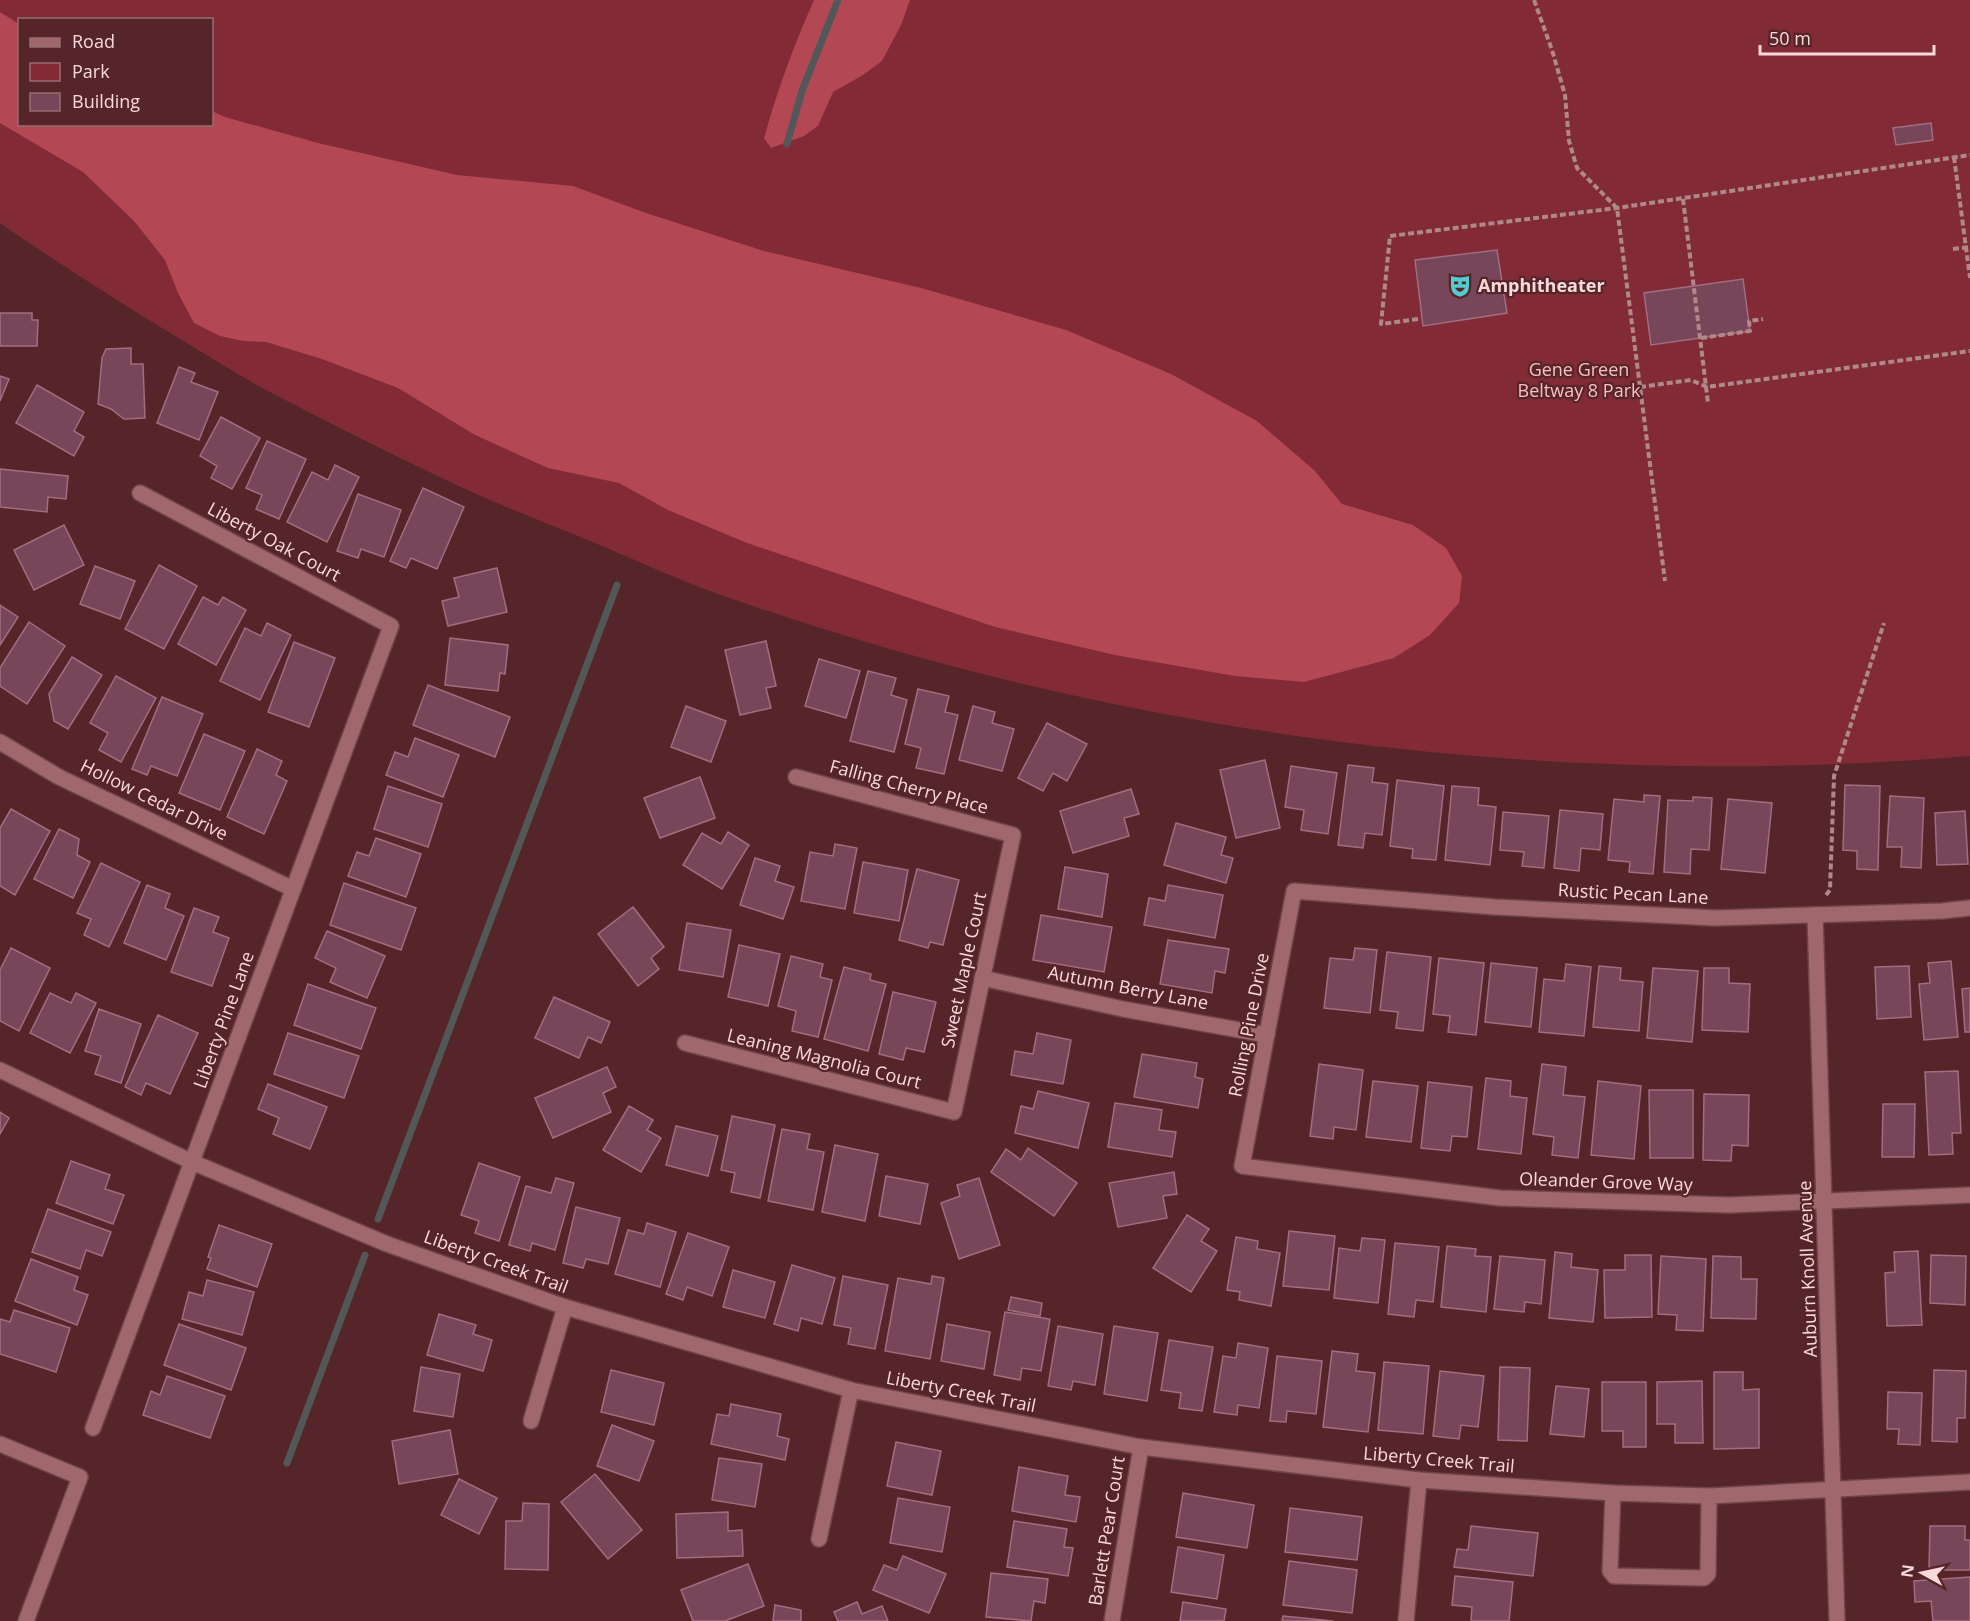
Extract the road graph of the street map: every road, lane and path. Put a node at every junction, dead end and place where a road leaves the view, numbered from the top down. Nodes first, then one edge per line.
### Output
1 (1534, 0) edge
2 (1970, 155) edge
3 (1954, 158) junction
4 (1683, 198) junction
5 (1617, 208) junction
6 (1968, 247) edge
7 (1953, 249) dead end
8 (1970, 278) edge
9 (1418, 319) dead end
10 (1762, 319) dead end
11 (1701, 338) junction
12 (1970, 351) edge
13 (1640, 387) junction
14 (1707, 387) junction
15 (1708, 403) dead end
16 (140, 492) dead end
17 (1665, 581) dead end
18 (1884, 623) dead end
19 (391, 626) joint
20 (0, 742) edge
21 (796, 777) dead end
22 (1012, 835) joint
23 (293, 889) junction
24 (1294, 891) joint
25 (1970, 908) edge
26 (1815, 915) junction
27 (981, 978) junction
28 (1267, 1035) junction
29 (685, 1043) dead end
30 (0, 1070) edge
31 (954, 1112) joint
32 (192, 1162) junction
33 (1242, 1166) joint
34 (1970, 1195) edge
35 (1825, 1201) junction
36 (565, 1307) junction
37 (851, 1390) junction
38 (531, 1421) dead end
39 (93, 1428) dead end
40 (0, 1444) edge
41 (1141, 1447) junction
42 (1419, 1480) junction
43 (1970, 1482) edge
44 (1834, 1488) junction
45 (1613, 1493) junction
46 (1709, 1496) junction
47 (819, 1539) dead end
48 (26, 1621) edge
49 (1112, 1621) edge
50 (1407, 1621) edge
51 (1837, 1621) edge

1 - 5 path
2 - 3 path
3 - 4 path
3 - 6 path
4 - 5 path
4 - 11 path
5 - 9 path
5 - 13 path
6 - 7 path
6 - 8 path
10 - 11 path
11 - 14 path
12 - 14 path
13 - 14 path
13 - 17 path
14 - 15 path
16 - 19 street, Liberty Oak Court
18 - 26 path
19 - 23 street, Liberty Pine Lane
20 - 23 street, Hollow Cedar Drive
21 - 22 street, Falling Cherry Place
22 - 27 street, Sweet Maple Court
23 - 32 street, Liberty Pine Lane
24 - 26 street, Rustic Pecan Lane
24 - 28 street, Rolling Pine Drive
25 - 26 street, Rustic Pecan Lane
26 - 35 street, Auburn Knoll Avenue
27 - 28 street, Autumn Berry Lane
27 - 31 street, Sweet Maple Court
28 - 33 street, Rolling Pine Drive
29 - 31 street, Leaning Magnolia Court
30 - 32 street, Liberty Creek Trail
32 - 36 street, Liberty Creek Trail
32 - 39 street, Liberty Pine Lane
33 - 35 street, Oleander Grove Way
34 - 35 street, Oleander Grove Way
35 - 44 street, Auburn Knoll Avenue
36 - 37 street, Liberty Creek Trail
36 - 38 street
37 - 41 street, Liberty Creek Trail
37 - 47 street
40 - 48 street
41 - 42 street, Liberty Creek Trail
41 - 49 street, Barlett Pear Court
42 - 45 street, Liberty Creek Trail
42 - 50 street
43 - 44 street, Liberty Creek Trail
44 - 46 street, Liberty Creek Trail
44 - 51 street, Auburn Knoll Avenue
45 - 46 street, Liberty Creek Trail
45 - 46 street

